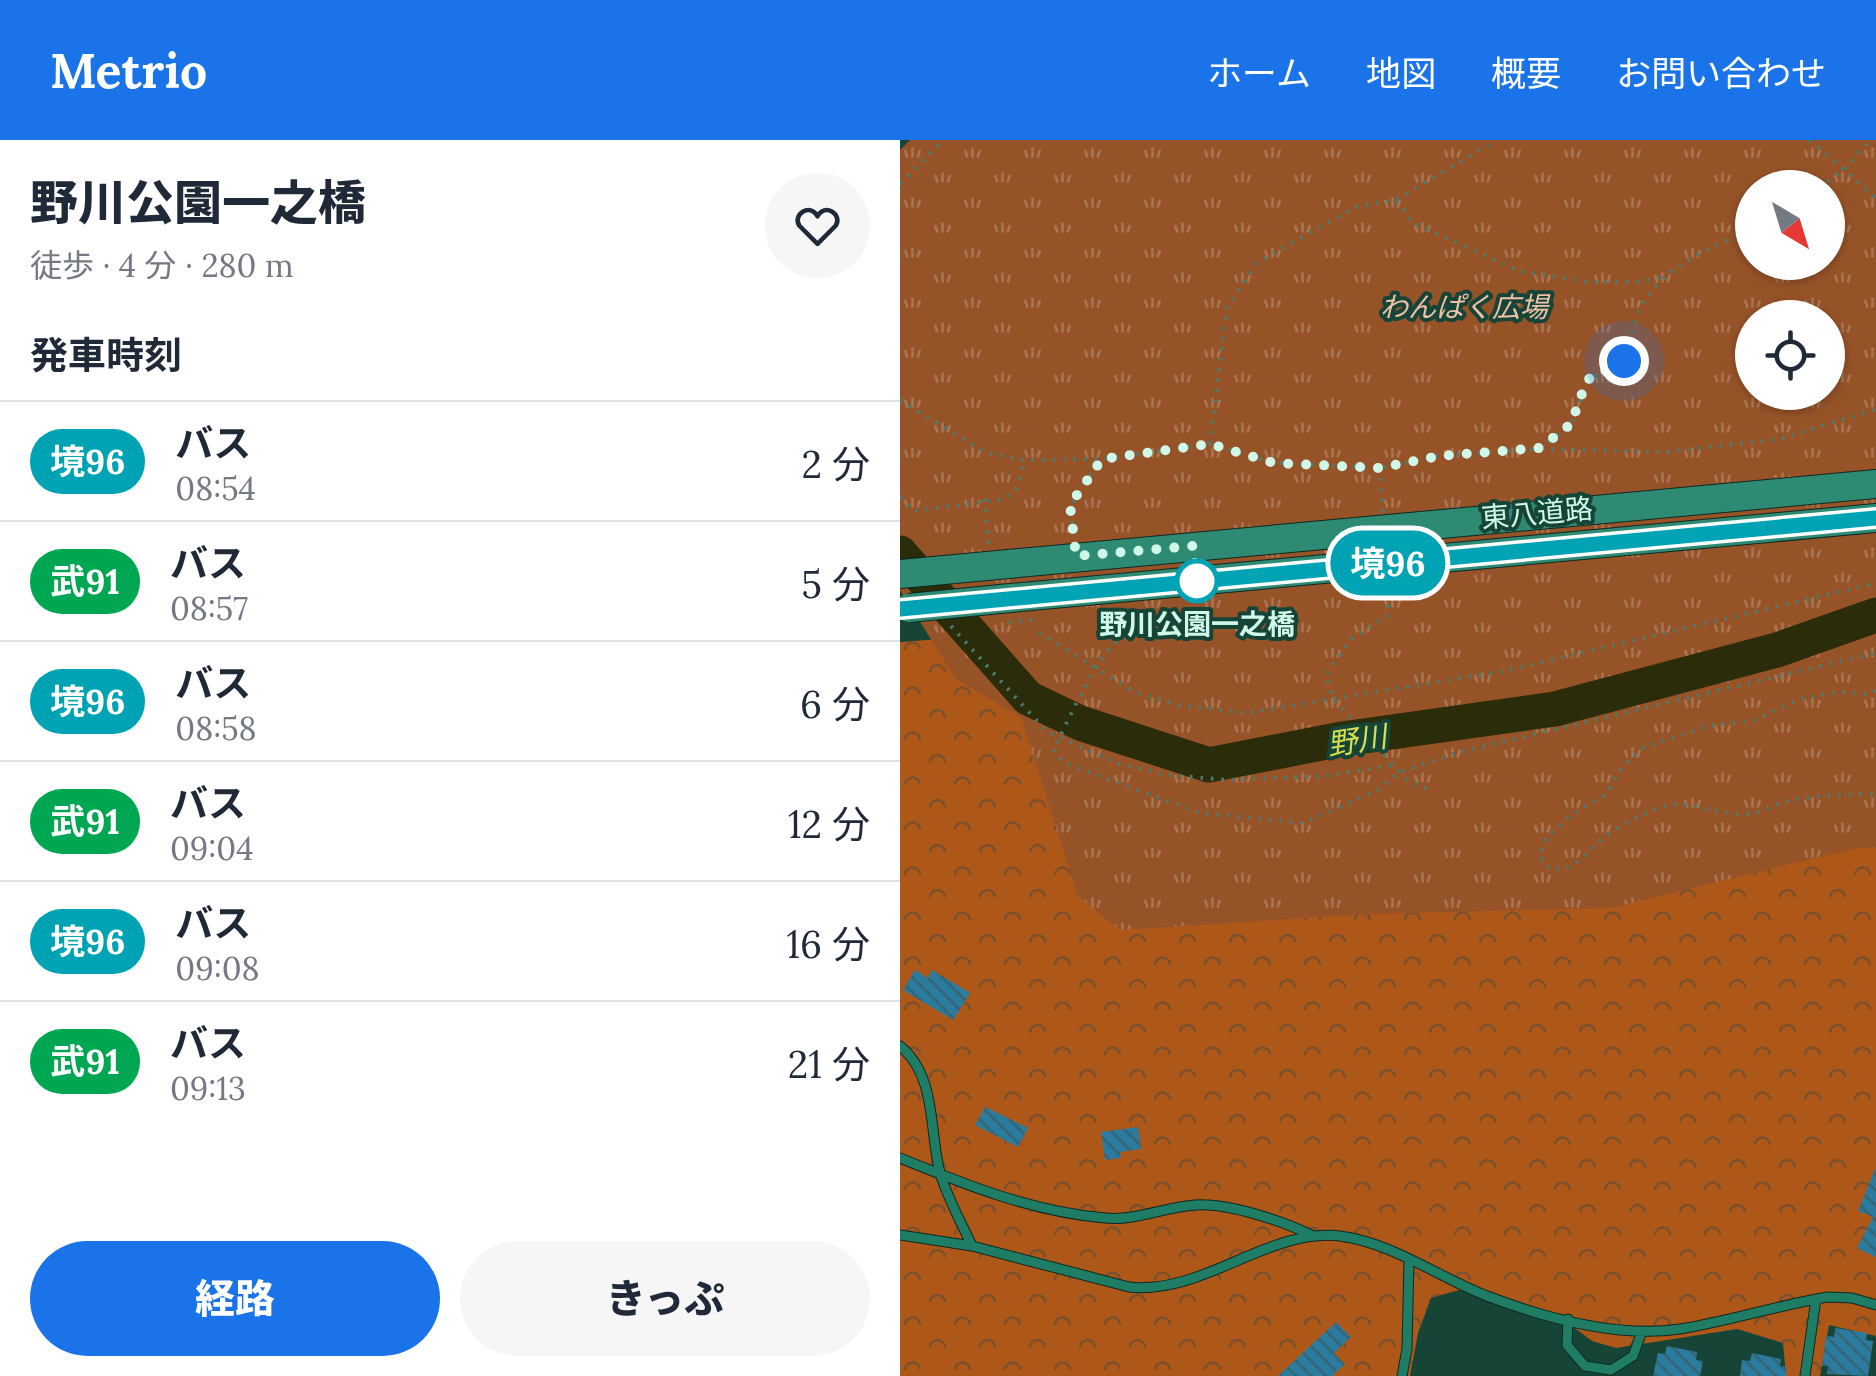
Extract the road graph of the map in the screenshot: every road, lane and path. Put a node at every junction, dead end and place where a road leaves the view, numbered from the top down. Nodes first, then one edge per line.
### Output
1 (943, 140) edge
2 (1496, 140) edge
3 (1810, 140) edge
4 (1870, 140) edge
5 (1844, 168) junction
6 (1842, 170) edge
7 (900, 184) edge
8 (1876, 198) edge
9 (1396, 200) junction
10 (1735, 237) edge
11 (1664, 276) junction
12 (901, 401) edge
13 (1876, 409) edge
14 (1210, 444) junction
15 (1540, 448) junction
16 (1102, 459) junction
17 (1025, 460) junction
18 (1380, 468) junction
19 (1876, 484) edge
20 (900, 496) edge
21 (984, 499) junction
22 (1876, 518) edge
23 (988, 544) dead end
24 (1076, 556) junction
25 (900, 574) edge
26 (1876, 582) edge
27 (1144, 605) dead end
28 (904, 609) edge
29 (940, 614) dead end
30 (1039, 634) dead end
31 (1876, 653) edge
32 (1096, 670) junction
33 (1876, 691) edge
34 (1333, 699) junction
35 (1060, 736) junction
36 (1394, 764) junction
37 (1400, 772) junction
38 (1432, 790) dead end
39 (1876, 794) edge
40 (900, 1046) edge
41 (900, 1158) edge
42 (940, 1174) junction
43 (900, 1234) edge
44 (1313, 1236) junction
45 (972, 1246) junction
46 (1410, 1259) junction
47 (1816, 1299) junction
48 (1876, 1305) edge
49 (1568, 1318) junction
50 (1642, 1331) junction
51 (1612, 1373) edge
52 (1402, 1376) edge
53 (1806, 1376) edge

1 - 7 path
2 - 9 path
3 - 5 path
4 - 5 path
5 - 6 path
5 - 8 path
9 - 11 path
9 - 14 path
10 - 11 path
11 - 15 path
12 - 17 path
13 - 15 path
14 - 16 path
14 - 18 path
15 - 18 path
16 - 17 path
16 - 24 path
17 - 21 path
18 - 34 path, bridge
19 - 24 main road, 東八道路
20 - 21 path
21 - 23 path
22 - 28 main road, 東八道路, bridge
24 - 25 main road, 東八道路
26 - 34 path
27 - 32 path
29 - 35 path
30 - 32 path
31 - 37 path
32 - 34 path
32 - 35 path
33 - 39 path
34 - 36 path
35 - 36 path
35 - 37 path
36 - 37 path
37 - 38 path
40 - 42 lane
41 - 42 lane
42 - 44 lane
42 - 45 lane
43 - 45 lane
44 - 45 lane
44 - 46 lane
46 - 49 lane
46 - 52 lane
47 - 48 lane
47 - 50 lane
47 - 53 lane
49 - 50 lane
49 - 51 lane
50 - 51 lane

